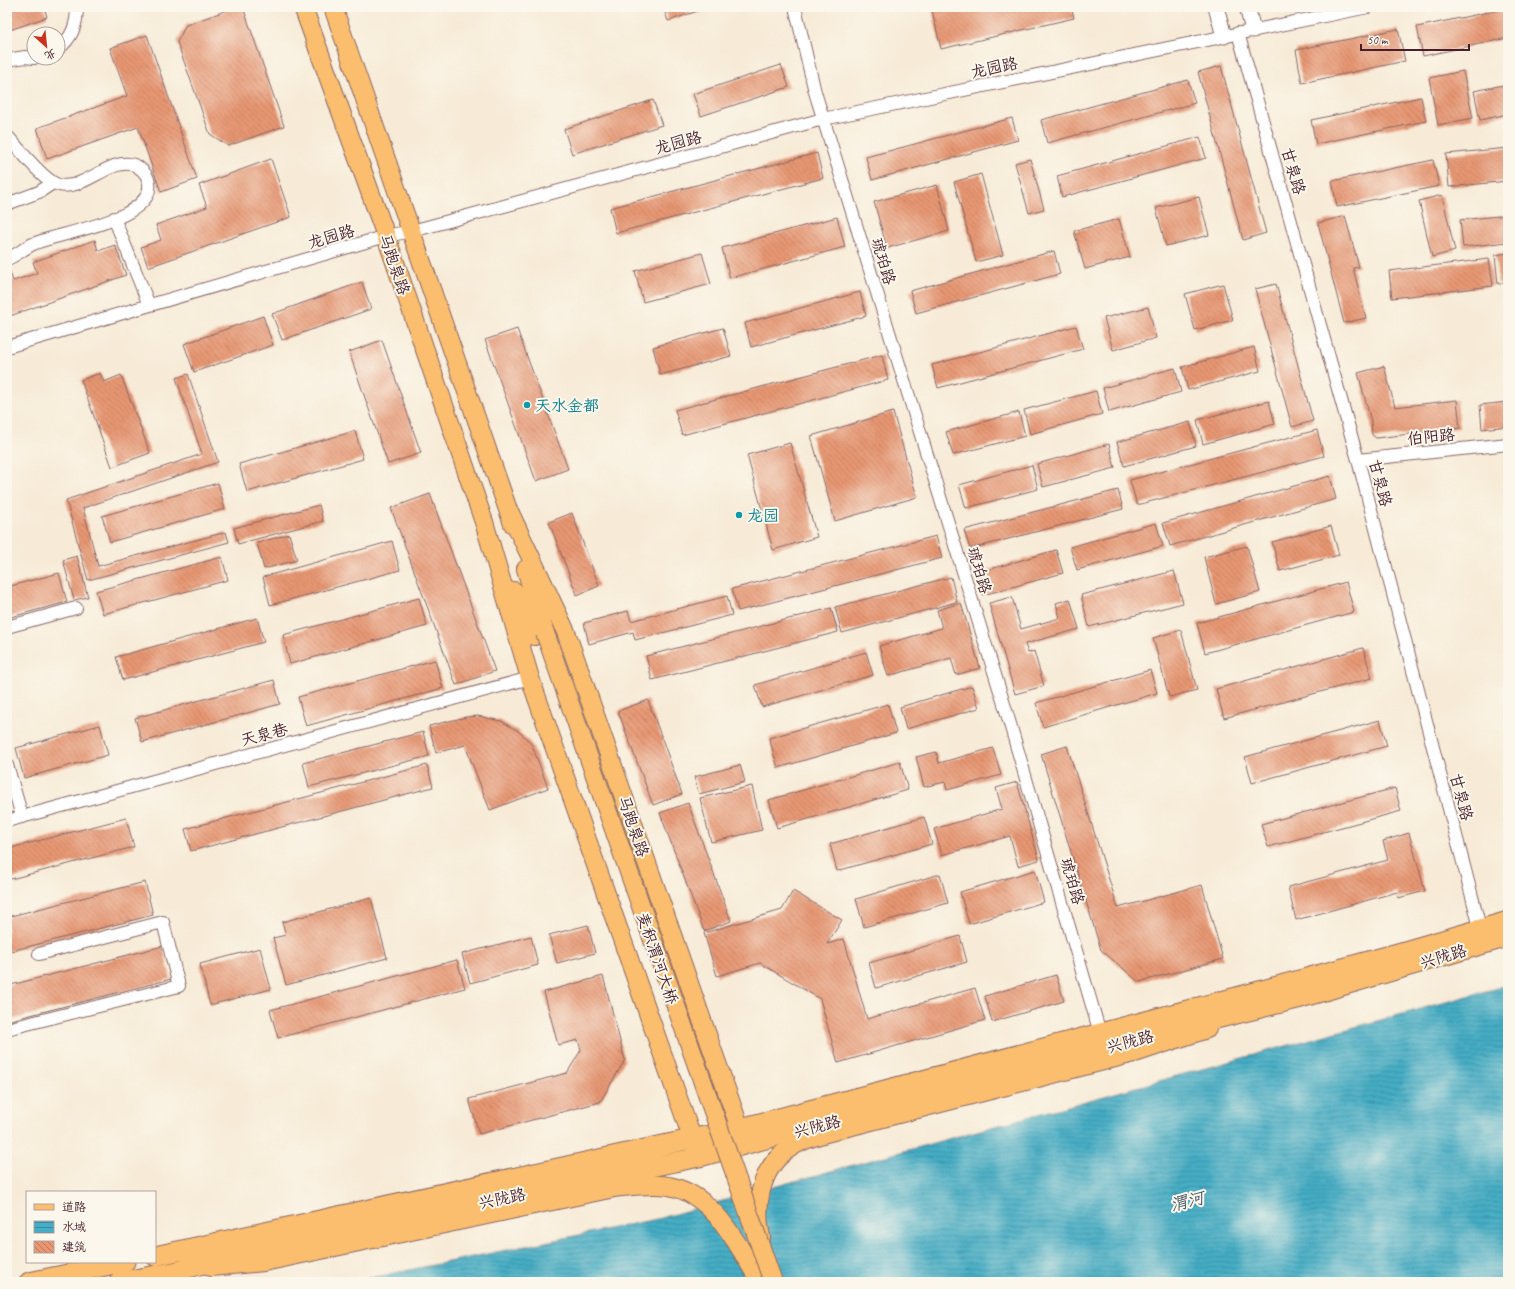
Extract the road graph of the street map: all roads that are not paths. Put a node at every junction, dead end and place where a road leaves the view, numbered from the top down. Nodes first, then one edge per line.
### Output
1 (77, 7) edge
2 (303, 7) edge
3 (333, 7) edge
4 (795, 7) edge
5 (1216, 7) edge
6 (1247, 7) edge
7 (1368, 7) edge
8 (1246, 31) junction
9 (1224, 36) junction
10 (66, 40) edge
11 (26, 59) edge
12 (7, 60) edge
13 (823, 119) junction
14 (7, 136) edge
15 (53, 183) junction
16 (7, 204) edge
17 (114, 218) junction
18 (412, 231) junction
19 (386, 236) junction
20 (7, 259) edge
21 (149, 305) junction
22 (7, 347) edge
23 (1508, 444) edge
24 (1358, 460) junction
25 (510, 513) junction
26 (484, 522) junction
27 (76, 608) dead end
28 (7, 627) edge
29 (540, 635) junction
30 (530, 678) junction
31 (7, 765) edge
32 (22, 816) junction
33 (7, 820) edge
34 (1508, 921) edge
35 (1482, 937) junction
36 (1508, 937) edge
37 (39, 954) dead end
38 (1301, 998) junction
39 (7, 1029) edge
40 (1100, 1033) junction
41 (743, 1137) junction
42 (692, 1139) junction
43 (699, 1157) junction
44 (156, 1256) edge
45 (120, 1263) edge
46 (178, 1271) junction
47 (765, 1278) edge
48 (29, 1282) edge
49 (119, 1282) edge

1 - 10 street
2 - 19 main road, 马跑泉路
3 - 18 main road, 马跑泉路
4 - 13 street, 琥珀路
5 - 9 street
6 - 8 street
7 - 8 street, 龙园路
8 - 9 street, 龙园路
8 - 24 street, 甘泉路
9 - 13 street, 龙园路
11 - 12 street
13 - 18 street, 龙园路
13 - 40 street, 琥珀路
14 - 15 street
15 - 16 street
15 - 17 street
17 - 20 street
17 - 21 street
18 - 19 street, 龙园路
18 - 25 main road, 马跑泉路
19 - 21 street, 龙园路
19 - 26 main road, 马跑泉路
21 - 22 street, 龙园路
23 - 24 street, 伯阳路
24 - 35 street, 甘泉路
25 - 29 main road, 马跑泉路
25 - 41 main road, 马跑泉路
26 - 29 main road, 马跑泉路
26 - 30 main road, 马跑泉路
27 - 28 street
29 - 47 main road, 麦积渭河大桥
30 - 32 street, 天泉巷
30 - 42 main road, 马跑泉路
31 - 32 street
32 - 33 street, 天泉巷
34 - 35 highway, 兴陇路
35 - 36 highway, 兴陇路
35 - 38 highway, 兴陇路
35 - 40 highway, 兴陇路
37 - 39 street
38 - 41 highway, 兴陇路
38 - 47 main road, bridge
40 - 41 highway, 兴陇路
41 - 42 highway, 兴陇路
41 - 43 highway, 兴陇路
42 - 43 main road, 马跑泉路
42 - 44 highway, 兴陇路
43 - 46 highway, 兴陇路
45 - 48 highway
46 - 47 main road
46 - 49 highway, 兴陇路

